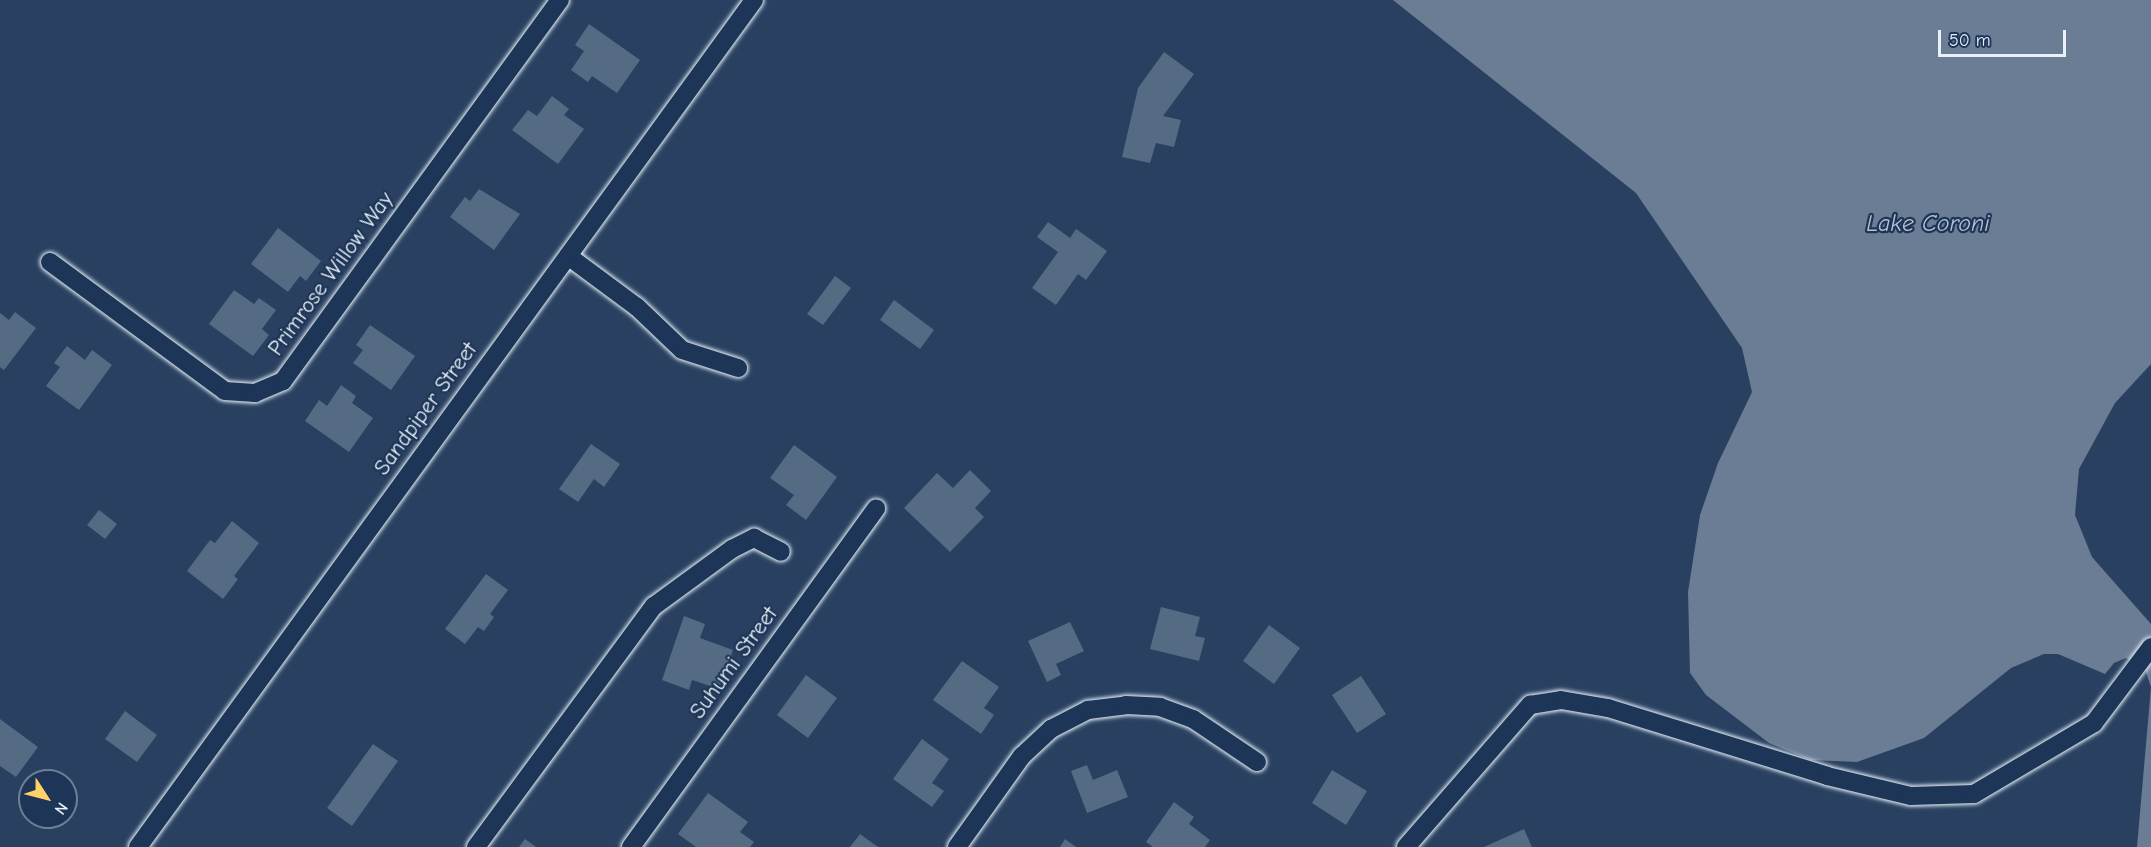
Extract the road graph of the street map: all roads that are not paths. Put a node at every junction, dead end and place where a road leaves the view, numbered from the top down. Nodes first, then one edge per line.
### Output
1 (560, 0) edge
2 (754, 0) edge
3 (568, 256) junction
4 (50, 262) dead end
5 (738, 368) dead end
6 (876, 508) dead end
7 (781, 552) dead end
8 (2151, 647) edge
9 (1257, 762) dead end
10 (138, 847) edge
11 (476, 847) edge
12 (631, 847) edge
13 (957, 847) edge
14 (1406, 847) edge

1 - 4 street, Primrose Willow Way
2 - 3 street, Sandpiper Street
3 - 5 street
3 - 10 street, Sandpiper Street
6 - 12 street, Suhumi Street
7 - 11 street
8 - 14 street
9 - 13 street

